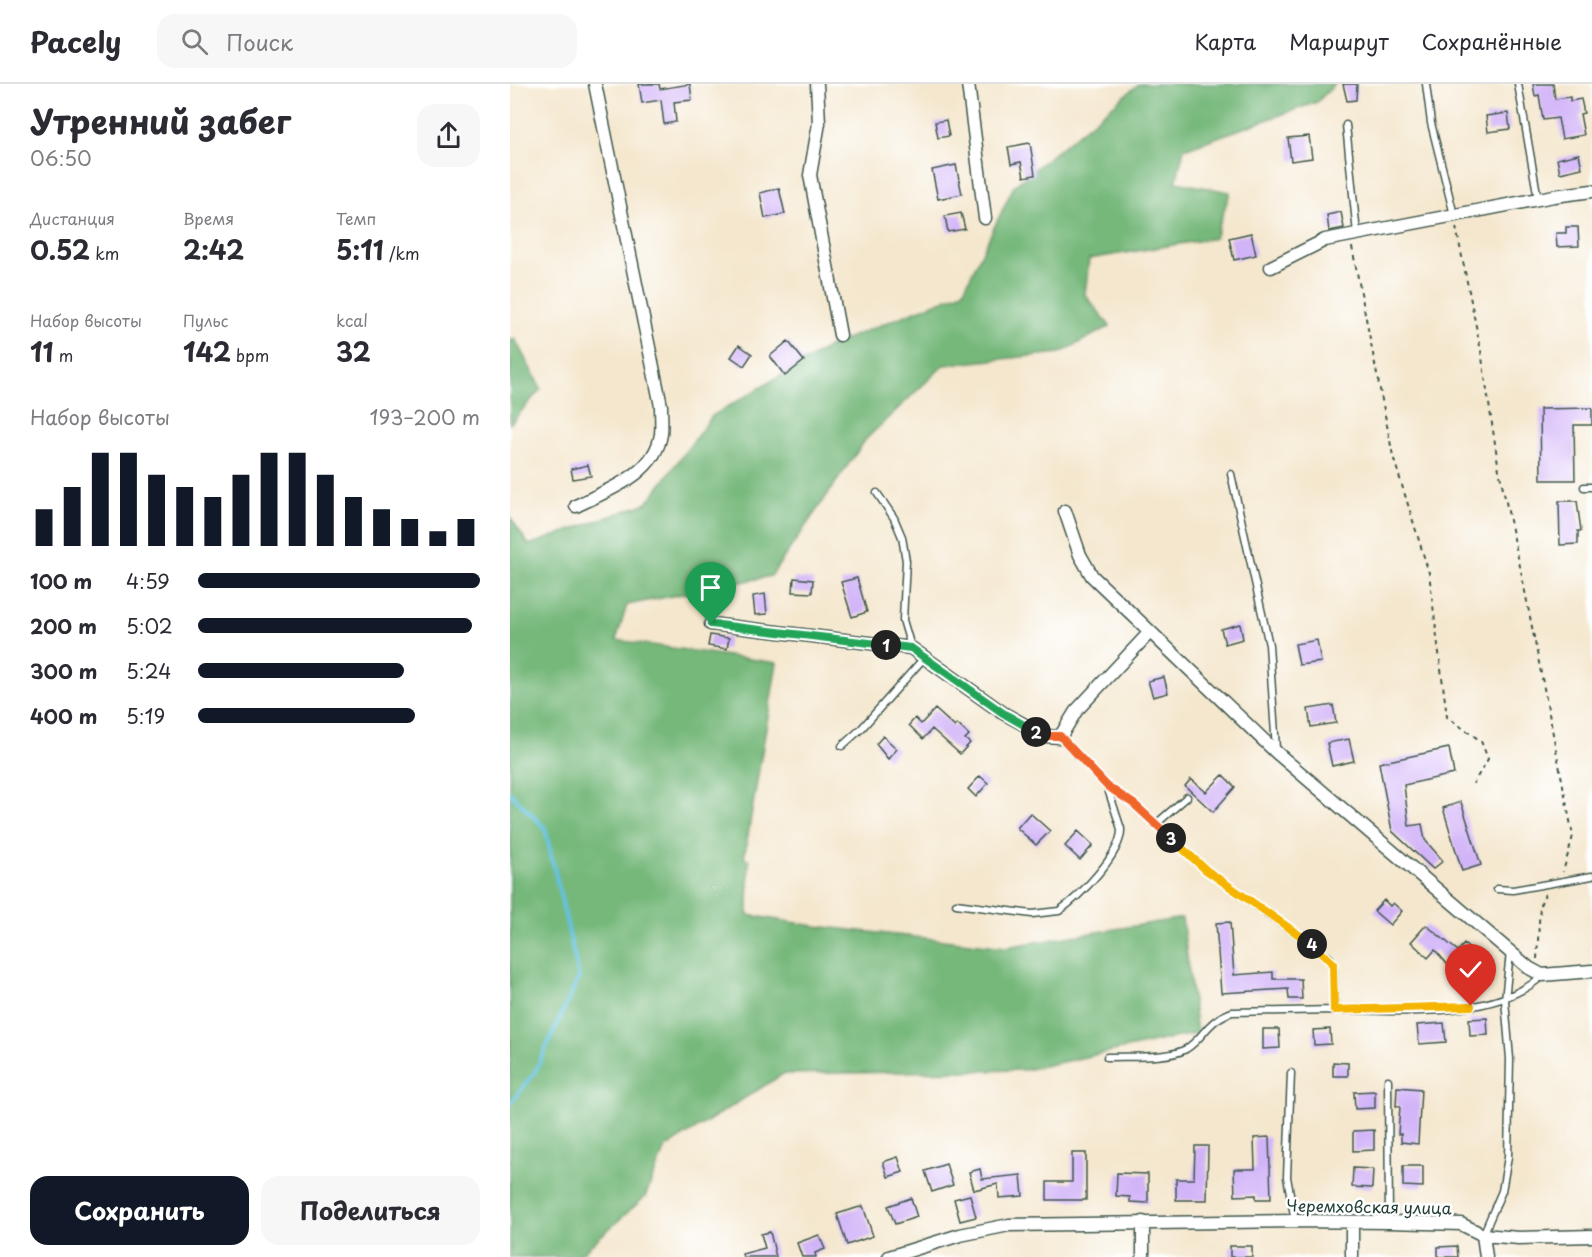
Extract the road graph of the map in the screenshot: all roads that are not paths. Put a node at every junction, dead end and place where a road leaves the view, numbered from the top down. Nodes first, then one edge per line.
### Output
1 (595, 84) edge
2 (817, 84) edge
3 (968, 84) edge
4 (1426, 84) edge
5 (1518, 84) edge
6 (1346, 125) dead end
7 (1592, 192) edge
8 (1538, 199) junction
9 (1454, 216) junction
10 (986, 219) dead end
11 (1353, 234) junction
12 (1271, 267) dead end
13 (840, 335) dead end
14 (1231, 474) dead end
15 (1584, 487) dead end
16 (1592, 487) edge
17 (877, 493) dead end
18 (576, 506) dead end
19 (1065, 511) dead end
20 (711, 624) dead end
21 (1149, 633) junction
22 (911, 648) junction
23 (923, 659) junction
24 (1060, 736) junction
25 (842, 746) dead end
26 (1277, 753) junction
27 (1107, 786) junction
28 (1187, 797) dead end
29 (1156, 824) junction
30 (1592, 876) edge
31 (1497, 889) dead end
32 (956, 904) dead end
33 (1510, 951) junction
34 (1592, 970) edge
35 (1542, 975) junction
36 (1505, 1000) junction
37 (1334, 1010) junction
38 (1107, 1057) dead end
39 (1291, 1073) dead end
40 (1389, 1080) dead end
41 (1295, 1221) junction
42 (1143, 1222) junction
43 (1352, 1222) junction
44 (1389, 1222) junction
45 (1483, 1235) junction
46 (1592, 1236) edge
47 (889, 1257) edge
48 (1143, 1257) edge
49 (1352, 1257) edge
50 (1486, 1257) edge

1 - 18 street
2 - 13 street
3 - 10 street
4 - 9 lane
5 - 8 lane
6 - 11 lane
7 - 8 street
8 - 9 street
9 - 11 street
11 - 12 street
14 - 26 lane
15 - 16 lane
17 - 22 lane
19 - 21 street
20 - 22 street
21 - 24 street
21 - 26 street
22 - 23 street
23 - 24 street
23 - 25 lane
24 - 27 lane
26 - 33 street
27 - 29 lane
27 - 32 lane
28 - 29 lane
29 - 37 lane
30 - 31 lane
33 - 35 street
33 - 36 lane
34 - 35 street
35 - 36 lane
36 - 37 lane
36 - 45 lane
37 - 38 lane
39 - 41 lane
40 - 44 lane
41 - 42 street, Черемховская улица
41 - 43 street, Черемховская улица
42 - 47 street, Черемховская улица
42 - 48 street
43 - 44 street, Черемховская улица
43 - 49 street
44 - 45 street, Черемховская улица
45 - 46 street, Черемховская улица
45 - 50 street

